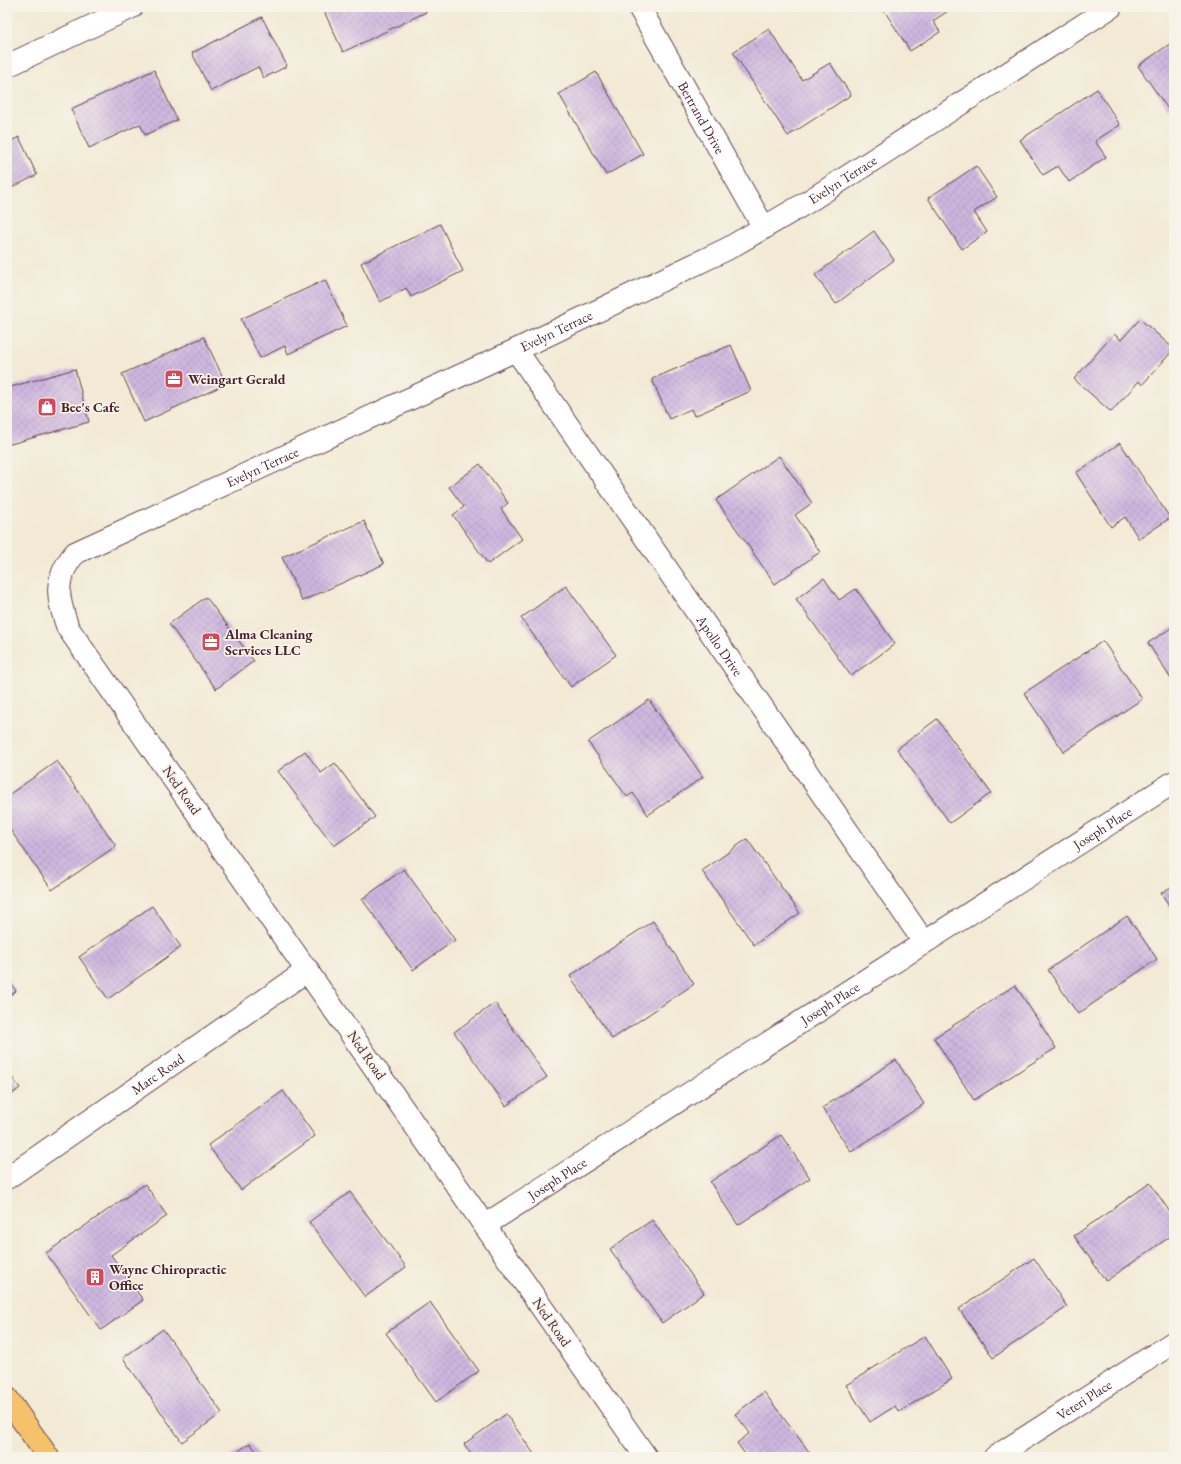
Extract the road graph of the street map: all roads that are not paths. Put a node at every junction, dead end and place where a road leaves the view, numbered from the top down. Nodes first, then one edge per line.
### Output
1 (132, 7) edge
2 (639, 7) edge
3 (1112, 7) edge
4 (7, 66) edge
5 (764, 228) junction
6 (516, 350) junction
7 (87, 655) joint
8 (1174, 782) edge
9 (924, 942) junction
10 (308, 970) junction
11 (7, 1178) edge
12 (485, 1224) junction
13 (1174, 1342) edge
14 (7, 1398) edge
15 (48, 1457) edge
16 (646, 1457) edge
17 (995, 1457) edge

1 - 4 street
2 - 5 street, Bertrand Drive
3 - 5 street, Evelyn Terrace
5 - 6 street, Evelyn Terrace
6 - 7 street, Evelyn Terrace
6 - 9 street, Apollo Drive
7 - 10 street, Ned Road
8 - 9 street, Joseph Place
9 - 12 street, Joseph Place
10 - 11 street, Marc Road
10 - 12 street, Ned Road
12 - 16 street, Ned Road
13 - 17 street, Veteri Place
14 - 15 main road

